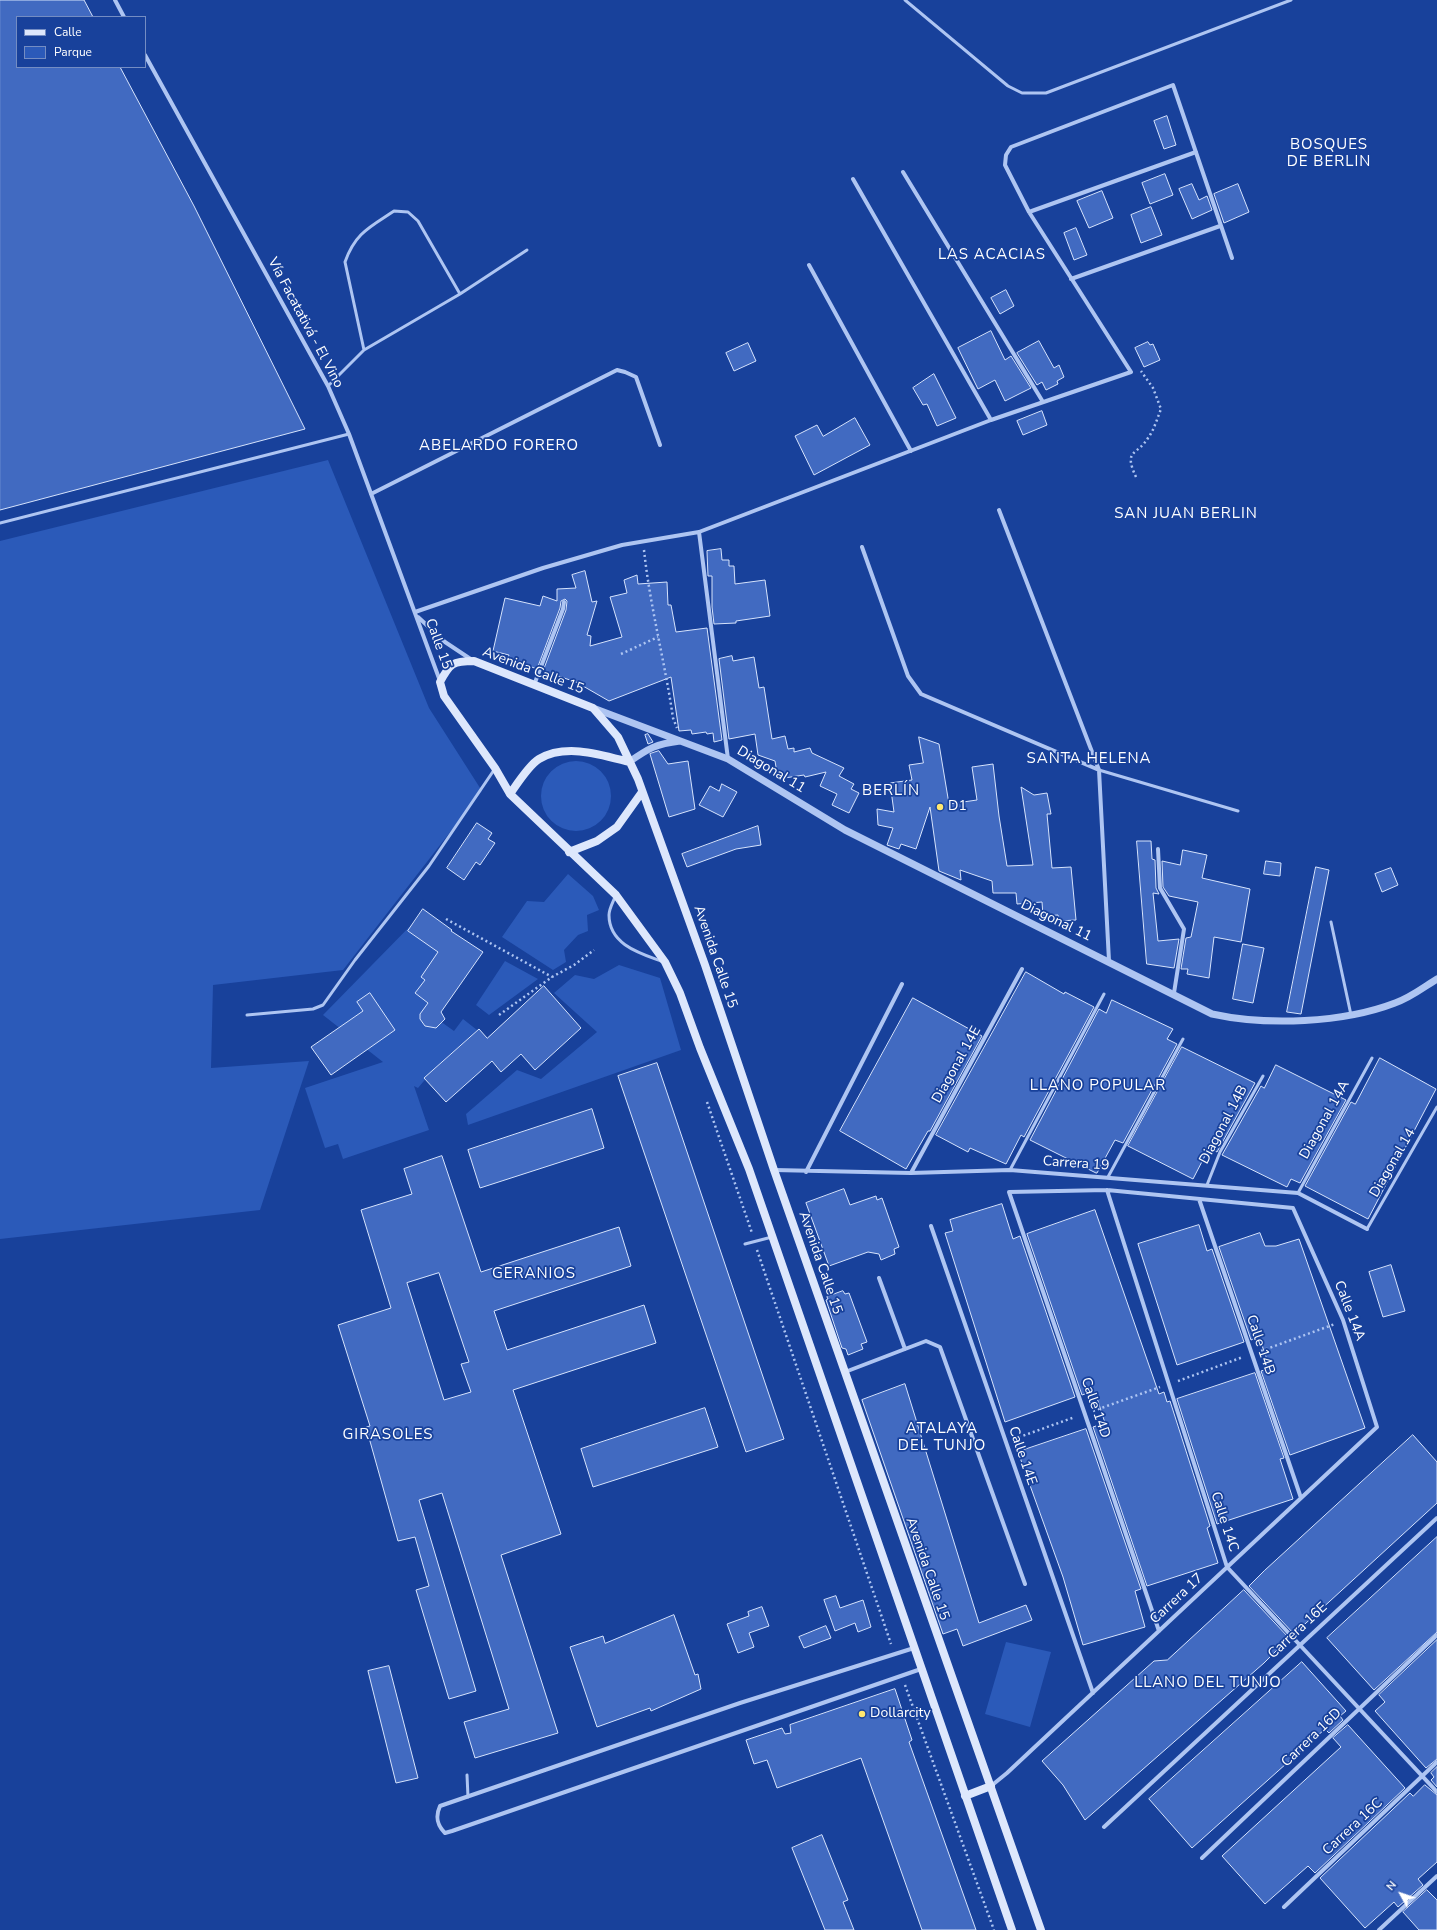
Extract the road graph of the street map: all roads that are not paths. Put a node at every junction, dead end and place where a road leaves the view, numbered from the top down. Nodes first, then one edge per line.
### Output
1 (115, 0) edge
2 (905, 0) edge
3 (1291, 0) edge
4 (123, 16) edge
5 (146, 57) edge
6 (1196, 152) junction
7 (902, 172) dead end
8 (853, 179) dead end
9 (1029, 212) junction
10 (1220, 226) junction
11 (527, 250) dead end
12 (1232, 258) dead end
13 (810, 265) dead end
14 (1071, 279) junction
15 (460, 294) junction
16 (364, 350) junction
17 (328, 386) junction
18 (1043, 402) junction
19 (991, 420) junction
20 (348, 434) junction
21 (660, 445) dead end
22 (911, 451) junction
23 (371, 494) junction
24 (999, 510) dead end
25 (0, 523) edge
26 (699, 532) junction
27 (862, 547) dead end
28 (564, 602) dead end
29 (416, 614) junction
30 (474, 661) junction
31 (440, 682) junction
32 (534, 686) junction
33 (593, 708) junction
34 (682, 741) junction
35 (728, 759) junction
36 (629, 762) junction
37 (495, 768) junction
38 (1099, 770) junction
39 (642, 792) junction
40 (510, 794) junction
41 (1238, 811) dead end
42 (1158, 849) dead end
43 (569, 852) junction
44 (616, 895) junction
45 (1331, 922) dead end
46 (1109, 961) junction
47 (665, 962) junction
48 (1022, 969) dead end
49 (1437, 979) edge
50 (902, 984) dead end
51 (1174, 993) junction
52 (1104, 994) dead end
53 (247, 1015) dead end
54 (1351, 1015) junction
55 (1183, 1039) dead end
56 (1372, 1058) dead end
57 (1263, 1076) dead end
58 (1437, 1107) edge
59 (774, 1170) junction
60 (1010, 1170) junction
61 (806, 1172) junction
62 (911, 1173) junction
63 (1108, 1177) junction
64 (1207, 1185) junction
65 (1107, 1190) junction
66 (1298, 1193) junction
67 (1199, 1199) junction
68 (931, 1226) dead end
69 (1368, 1229) joint
70 (773, 1236) junction
71 (745, 1244) dead end
72 (879, 1278) dead end
73 (905, 1349) junction
74 (844, 1372) junction
75 (1377, 1426) joint
76 (1301, 1498) junction
77 (1437, 1518) edge
78 (1227, 1567) junction
79 (1025, 1584) dead end
80 (1159, 1631) junction
81 (1437, 1635) edge
82 (1300, 1645) junction
83 (914, 1648) junction
84 (921, 1669) junction
85 (1093, 1693) junction
86 (1360, 1709) junction
87 (1437, 1762) edge
88 (467, 1775) dead end
89 (1423, 1776) junction
90 (991, 1786) junction
91 (1437, 1792) edge
92 (965, 1796) junction
93 (468, 1797) junction
94 (1104, 1827) dead end
95 (1202, 1858) dead end
96 (1437, 1876) edge
97 (1284, 1907) dead end
98 (1012, 1930) edge
99 (1041, 1930) edge
100 (1379, 1930) edge

1 - 4 street
2 - 3 lane
5 - 17 street, Vía Facatativá - El Vino
6 - 9 street
6 - 9 street
6 - 10 street
7 - 18 street
8 - 19 street
9 - 14 street
10 - 12 street
10 - 14 street
11 - 15 lane
13 - 22 street
14 - 18 street
15 - 16 lane
15 - 16 lane
16 - 17 lane
17 - 20 street, Vía Facatativá - El Vino
18 - 19 street
19 - 22 street
20 - 23 street, Vía Facatativá - El Vino
20 - 25 lane
21 - 23 street
22 - 26 street
23 - 29 street, Vía Facatativá - El Vino
24 - 38 street
26 - 29 street
26 - 35 street
27 - 38 street
28 - 32 street
29 - 30 street, Calle 15
29 - 31 street, Calle 15
30 - 31 main road, Avenida Calle 15
30 - 32 main road, Avenida Calle 15
31 - 37 main road
32 - 33 main road, Avenida Calle 15
33 - 34 street, Diagonal 11
33 - 36 main road, Avenida Calle 15
34 - 35 street, Diagonal 11
34 - 36 street, Diagonal 11
35 - 46 street, Diagonal 11
36 - 39 main road, Avenida Calle 15
36 - 40 main road
37 - 40 main road
37 - 53 lane
38 - 41 lane
38 - 46 street
39 - 43 main road
39 - 59 main road, Avenida Calle 15
40 - 43 main road
42 - 51 street
43 - 44 main road
44 - 47 main road
44 - 47 lane
45 - 54 lane
46 - 51 street, Diagonal 11
47 - 70 main road
48 - 62 street, Diagonal 14E
49 - 54 street, Diagonal 11
50 - 61 street
51 - 54 street, Diagonal 11
52 - 60 lane
55 - 63 lane
56 - 66 lane, Diagonal 14A
57 - 64 lane, Diagonal 14B
58 - 69 lane, Diagonal 14
59 - 61 street, Carrera 19
59 - 74 main road, Avenida Calle 15
60 - 62 street, Carrera 19
60 - 63 street, Carrera 19
61 - 62 street, Carrera 19
63 - 64 street, Carrera 19
64 - 66 street, Carrera 19
65 - 67 street
65 - 78 street, Calle 14C
65 - 80 street, Calle 14D
66 - 69 street, Carrera 19
67 - 75 street, Calle 14A
67 - 76 street, Calle 14B
68 - 85 street, Calle 14E
70 - 71 lane
70 - 83 main road
72 - 73 street
73 - 74 street
73 - 79 street
74 - 90 main road, Avenida Calle 15
75 - 76 street, Carrera 17
76 - 78 street, Carrera 17
77 - 82 street, Carrera 16E
78 - 80 street, Carrera 17
78 - 82 street, Calle 14C
80 - 85 street, Carrera 17
81 - 86 street, Carrera 16D
82 - 86 street, Calle 14C
82 - 94 street, Carrera 16E
83 - 84 main road
83 - 93 street
84 - 92 main road
84 - 93 street
85 - 90 street, Carrera 17
86 - 89 street, Calle 14C
86 - 95 street, Carrera 16D
87 - 89 street, Carrera 16C
88 - 93 lane
89 - 91 street, Calle 14C
89 - 97 street, Carrera 16C
90 - 92 main road
90 - 99 main road, Avenida Calle 15
92 - 98 main road
96 - 100 street

